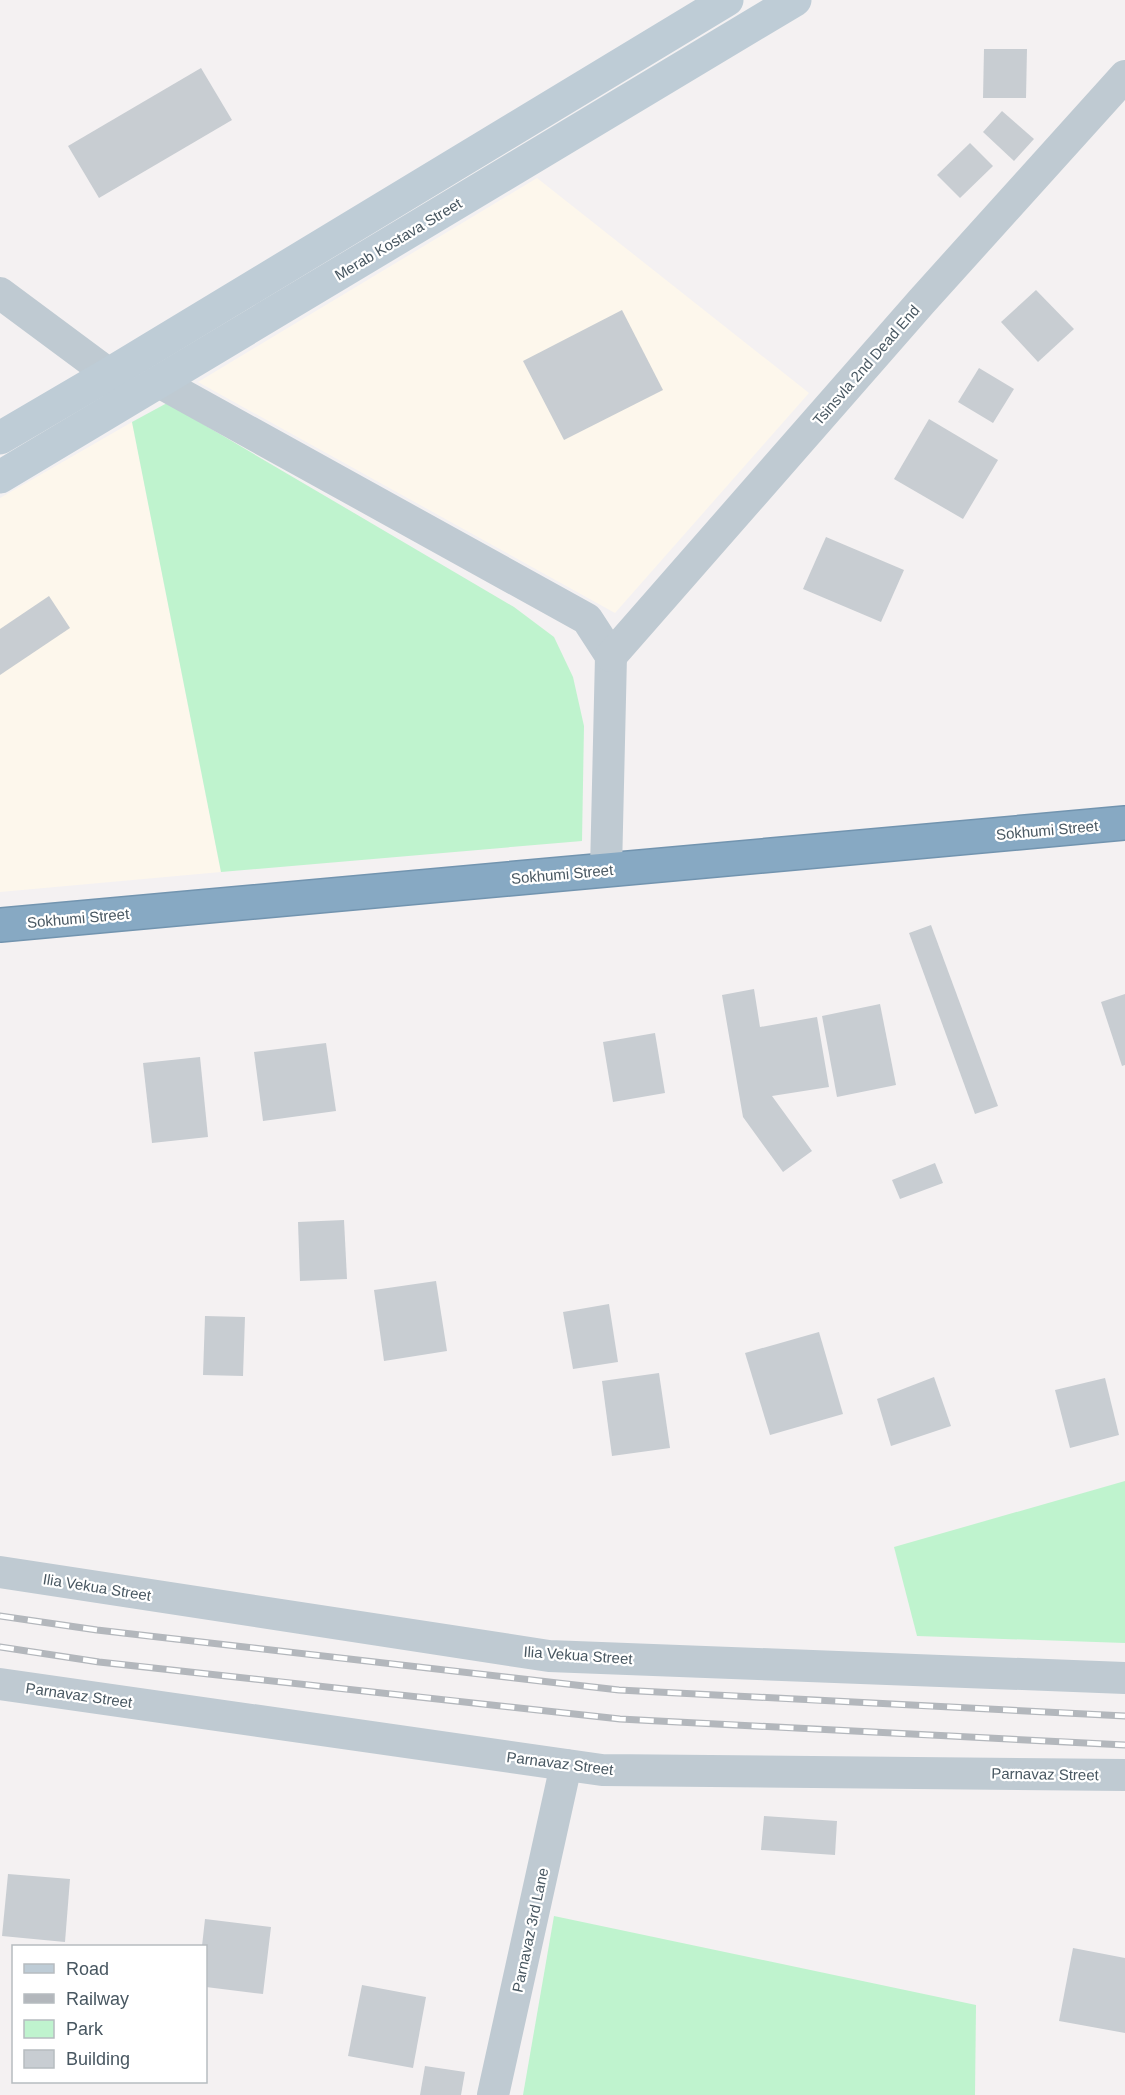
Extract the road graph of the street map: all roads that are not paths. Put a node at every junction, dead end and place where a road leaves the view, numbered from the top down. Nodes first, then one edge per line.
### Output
1 (727, 0) edge
2 (795, 0) edge
3 (1125, 76) edge
4 (0, 293) edge
5 (109, 374) junction
6 (159, 382) junction
7 (127, 402) junction
8 (0, 438) edge
9 (0, 477) edge
10 (611, 656) junction
11 (1125, 823) edge
12 (606, 870) junction
13 (0, 925) edge
14 (0, 1572) edge
15 (1125, 1678) edge
16 (0, 1684) edge
17 (566, 1765) junction
18 (1125, 1775) edge
19 (493, 2095) edge

1 - 5 main road
2 - 6 main road, Merab Kostava Street
3 - 10 street, Tsinsvla 2nd Dead End
4 - 5 street
5 - 7 street
5 - 8 main road
6 - 7 main road, Merab Kostava Street
6 - 10 street
7 - 9 main road, Merab Kostava Street
10 - 12 street
11 - 12 highway, Sokhumi Street
12 - 13 highway, Sokhumi Street
14 - 15 street, Ilia Vekua Street
16 - 17 street, Parnavaz Street
17 - 18 street, Parnavaz Street
17 - 19 street, Parnavaz 3rd Lane

